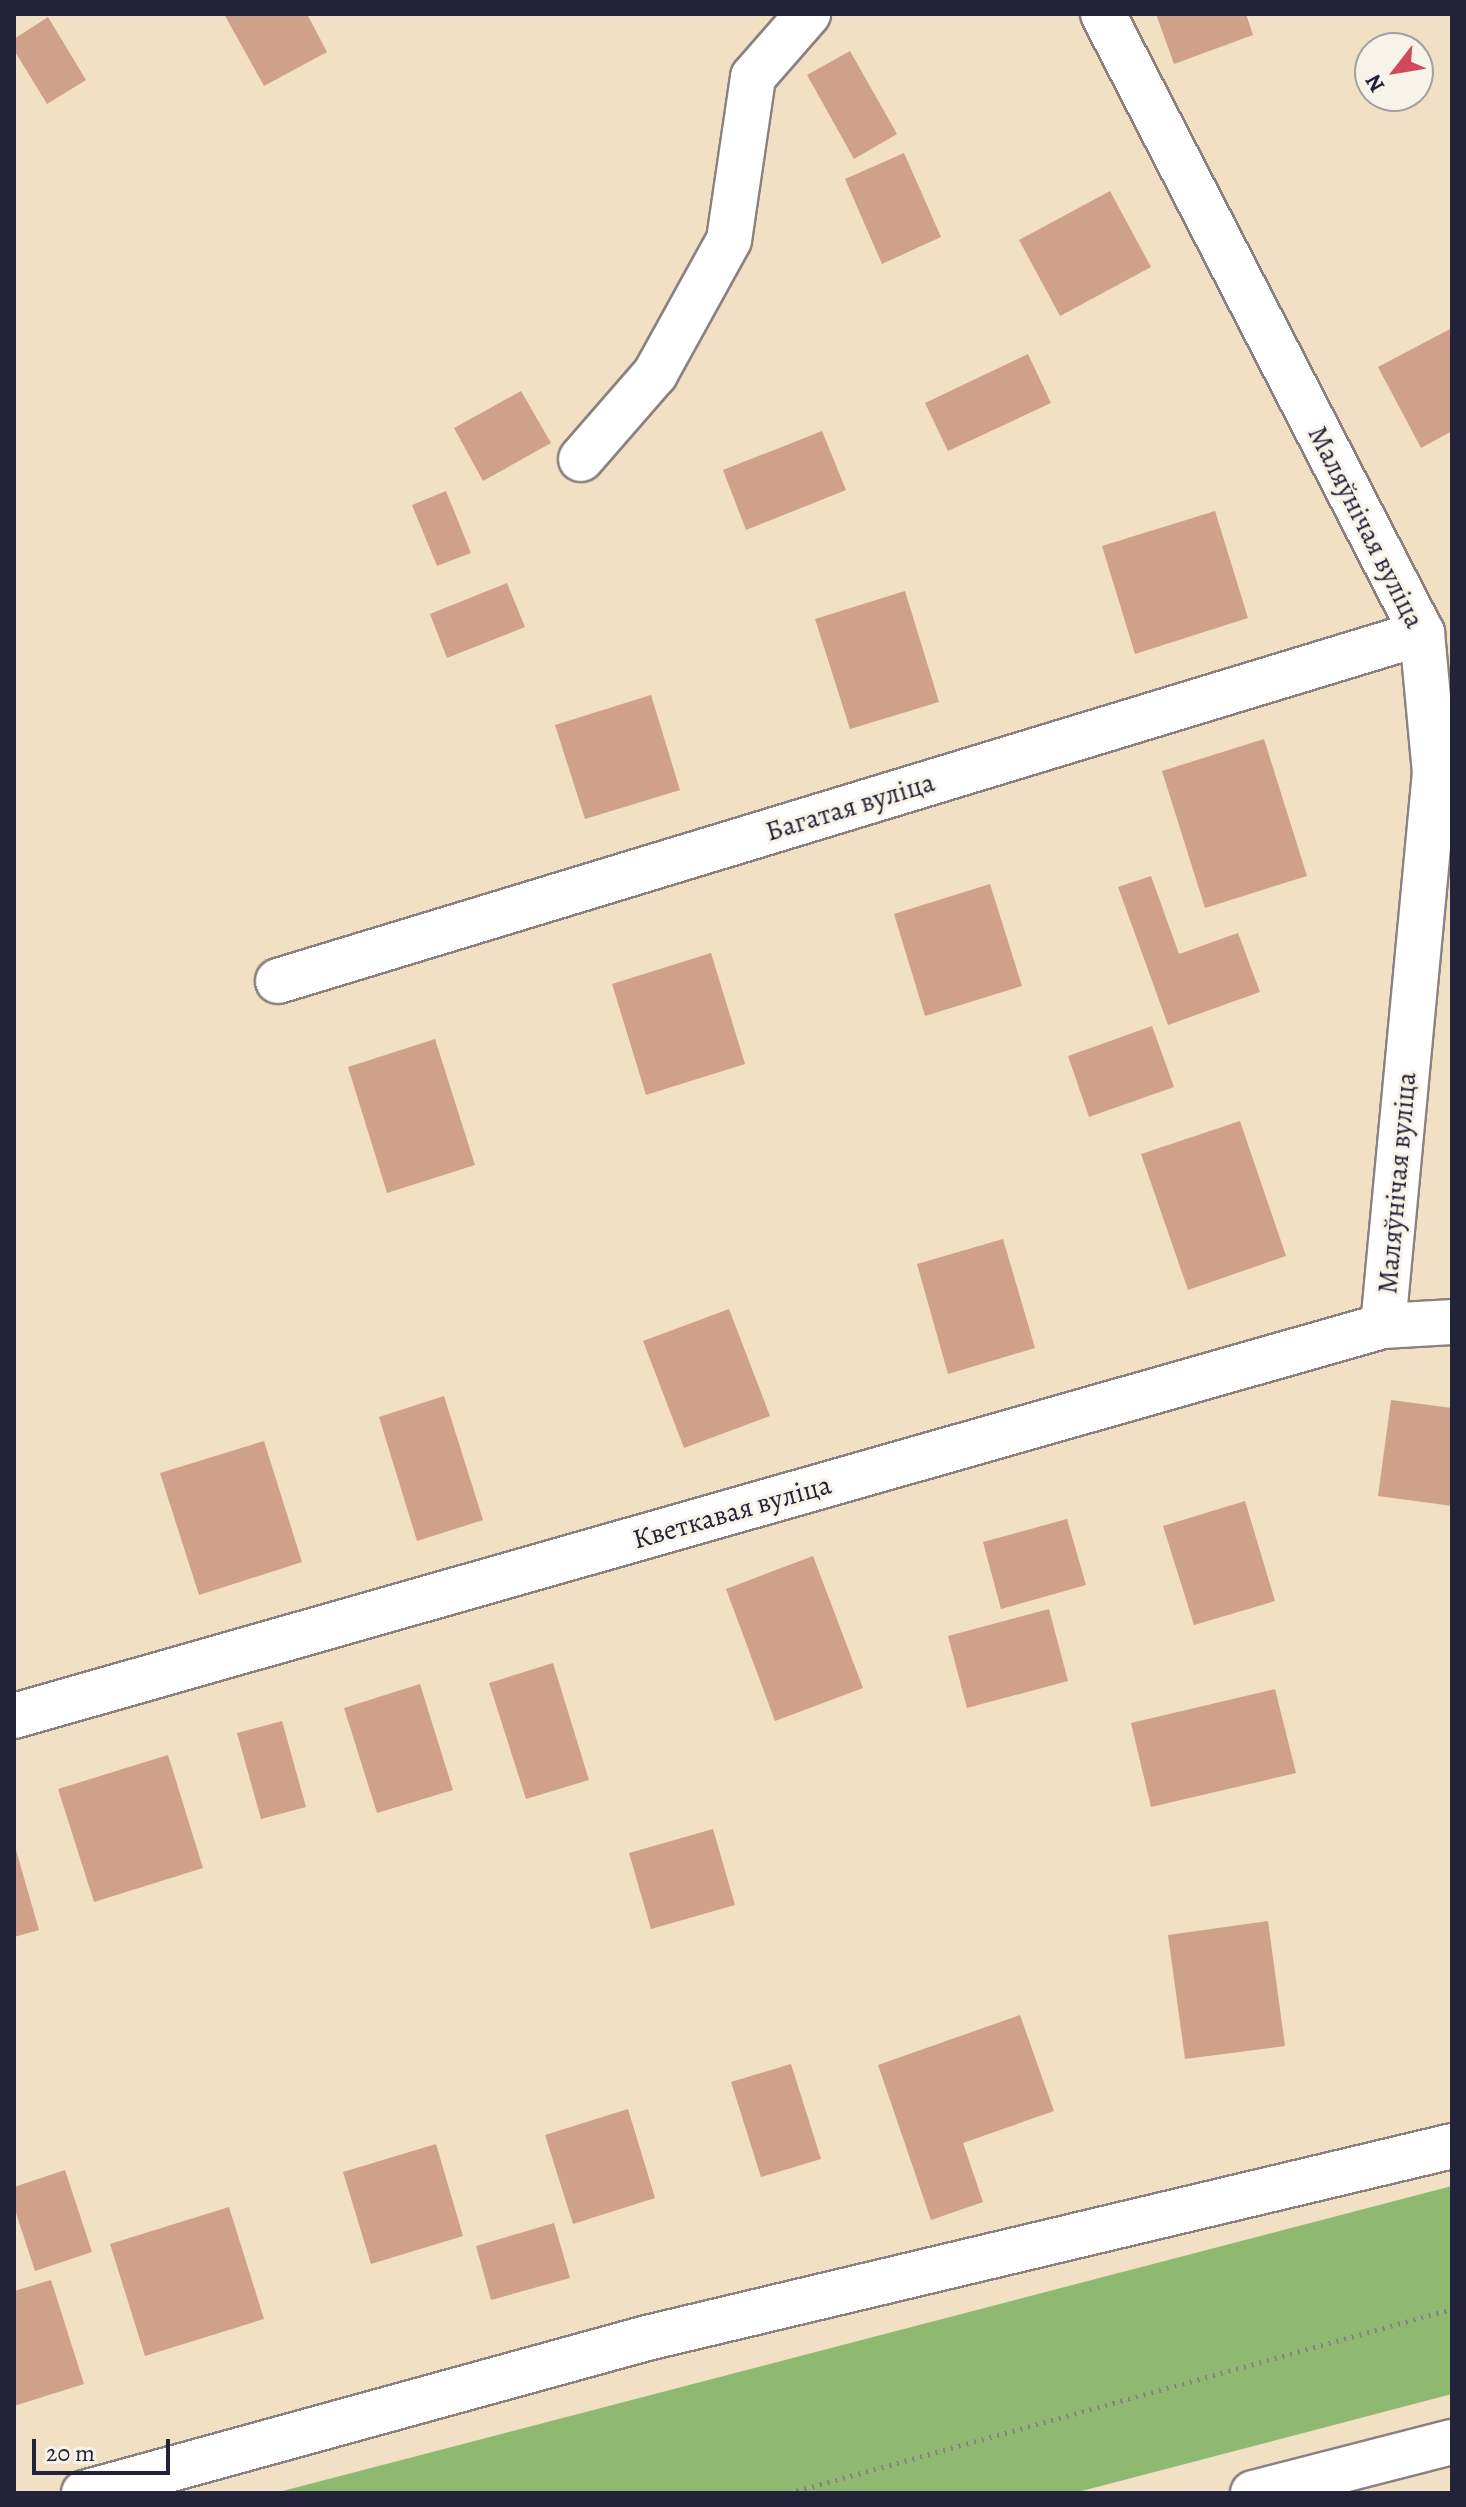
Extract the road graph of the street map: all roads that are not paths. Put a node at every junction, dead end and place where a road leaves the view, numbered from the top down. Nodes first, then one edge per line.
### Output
1 (808, 14) edge
2 (1103, 14) edge
3 (581, 459) dead end
4 (1422, 633) junction
5 (278, 981) dead end
6 (1452, 1322) edge
7 (1383, 1326) junction
8 (14, 1716) edge
9 (1452, 2146) edge
10 (1452, 2442) edge
11 (156, 2484) edge
12 (84, 2493) edge
13 (1253, 2493) edge

1 - 3 street
2 - 4 street, Маляўнічая вуліца
4 - 5 street, Багатая вуліца
4 - 7 street, Маляўнічая вуліца
6 - 7 street, Кветкавая вуліца
7 - 8 street, Кветкавая вуліца
9 - 11 street
10 - 13 street
11 - 12 street

